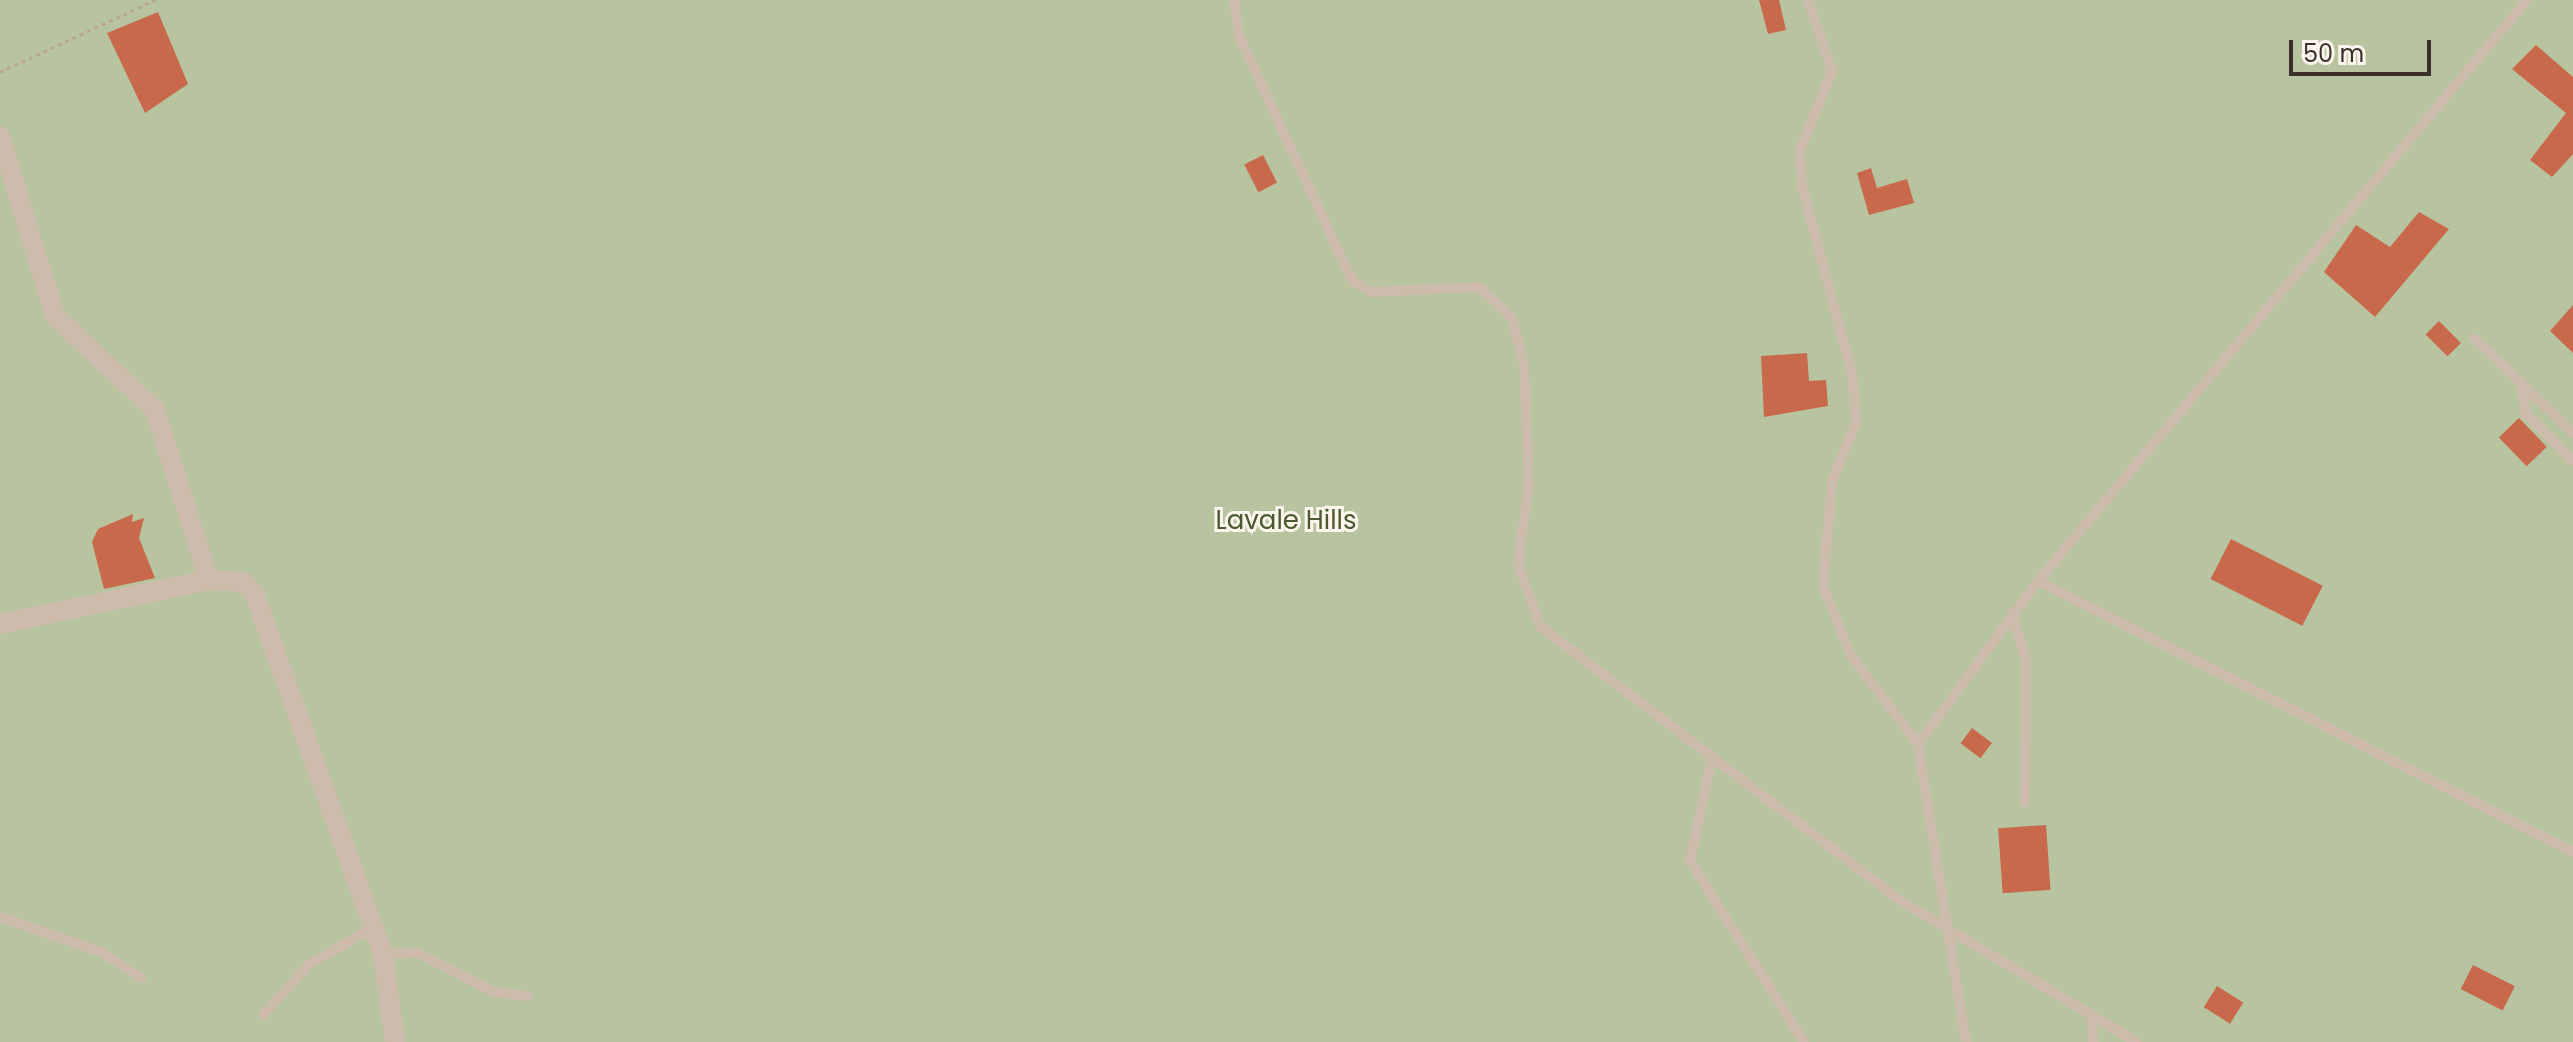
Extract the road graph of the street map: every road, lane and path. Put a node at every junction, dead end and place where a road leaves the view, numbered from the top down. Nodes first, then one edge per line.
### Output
1 (155, 0) edge
2 (1234, 0) edge
3 (1808, 0) edge
4 (2527, 0) edge
5 (0, 72) edge
6 (0, 136) edge
7 (2474, 338) dead end
8 (2521, 383) junction
9 (2573, 433) edge
10 (2573, 461) edge
11 (209, 580) junction
12 (2038, 581) junction
13 (2012, 613) junction
14 (0, 624) edge
15 (1918, 744) junction
16 (1712, 757) junction
17 (2025, 802) dead end
18 (2573, 851) edge
19 (0, 917) edge
20 (1942, 928) junction
21 (371, 929) junction
22 (383, 954) junction
23 (141, 978) dead end
24 (528, 996) dead end
25 (263, 1015) dead end
26 (2092, 1016) junction
27 (395, 1042) edge
28 (1804, 1042) edge
29 (1966, 1042) edge
30 (2093, 1042) edge
31 (2137, 1042) edge

1 - 5 path
2 - 16 lane
3 - 15 lane
4 - 12 lane
6 - 11 street
7 - 8 lane
8 - 9 lane
8 - 10 lane
11 - 14 street
11 - 21 street
12 - 13 lane
12 - 18 lane
13 - 15 lane
13 - 17 lane
15 - 20 lane
16 - 20 lane
16 - 28 lane
19 - 23 lane
20 - 26 lane
20 - 29 lane
21 - 22 street
21 - 25 lane
22 - 24 lane
22 - 27 street
26 - 30 lane
26 - 31 lane

